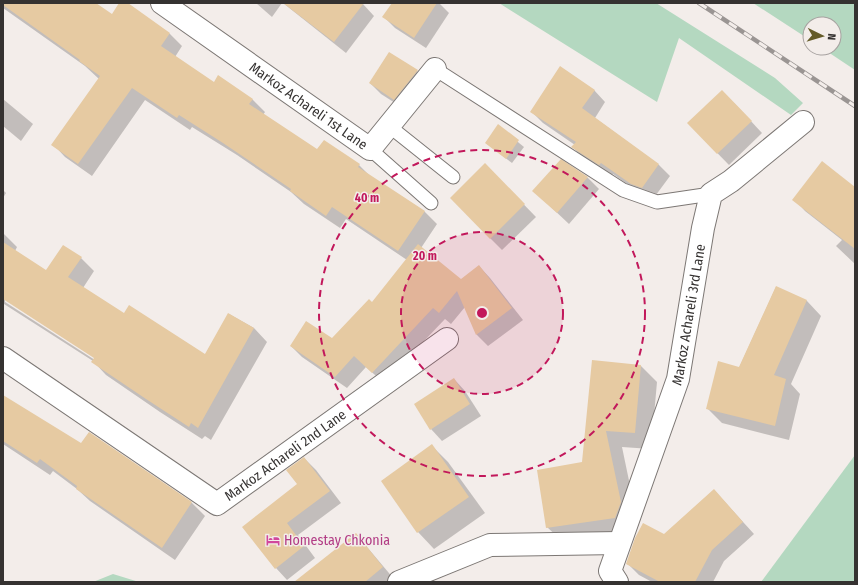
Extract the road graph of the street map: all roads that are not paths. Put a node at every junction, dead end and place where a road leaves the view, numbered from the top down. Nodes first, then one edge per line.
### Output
1 (162, 3) edge
2 (435, 69) joint
3 (804, 122) dead end
4 (389, 126) junction
5 (370, 149) junction
6 (453, 177) dead end
7 (711, 194) junction
8 (431, 203) dead end
9 (447, 339) dead end
10 (3, 358) edge
11 (618, 543) junction
12 (399, 582) edge
13 (617, 582) edge

1 - 5 street, Markoz Achareli 1st Lane
2 - 4 street, Markoz Achareli 1st Lane
2 - 7 lane
3 - 7 street
4 - 5 street, Markoz Achareli 1st Lane
4 - 6 lane
5 - 8 lane
7 - 11 street, Markoz Achareli 3rd Lane
9 - 10 street, Markoz Achareli 2nd Lane
11 - 12 street
11 - 13 street, Markoz Achareli 3rd Lane

